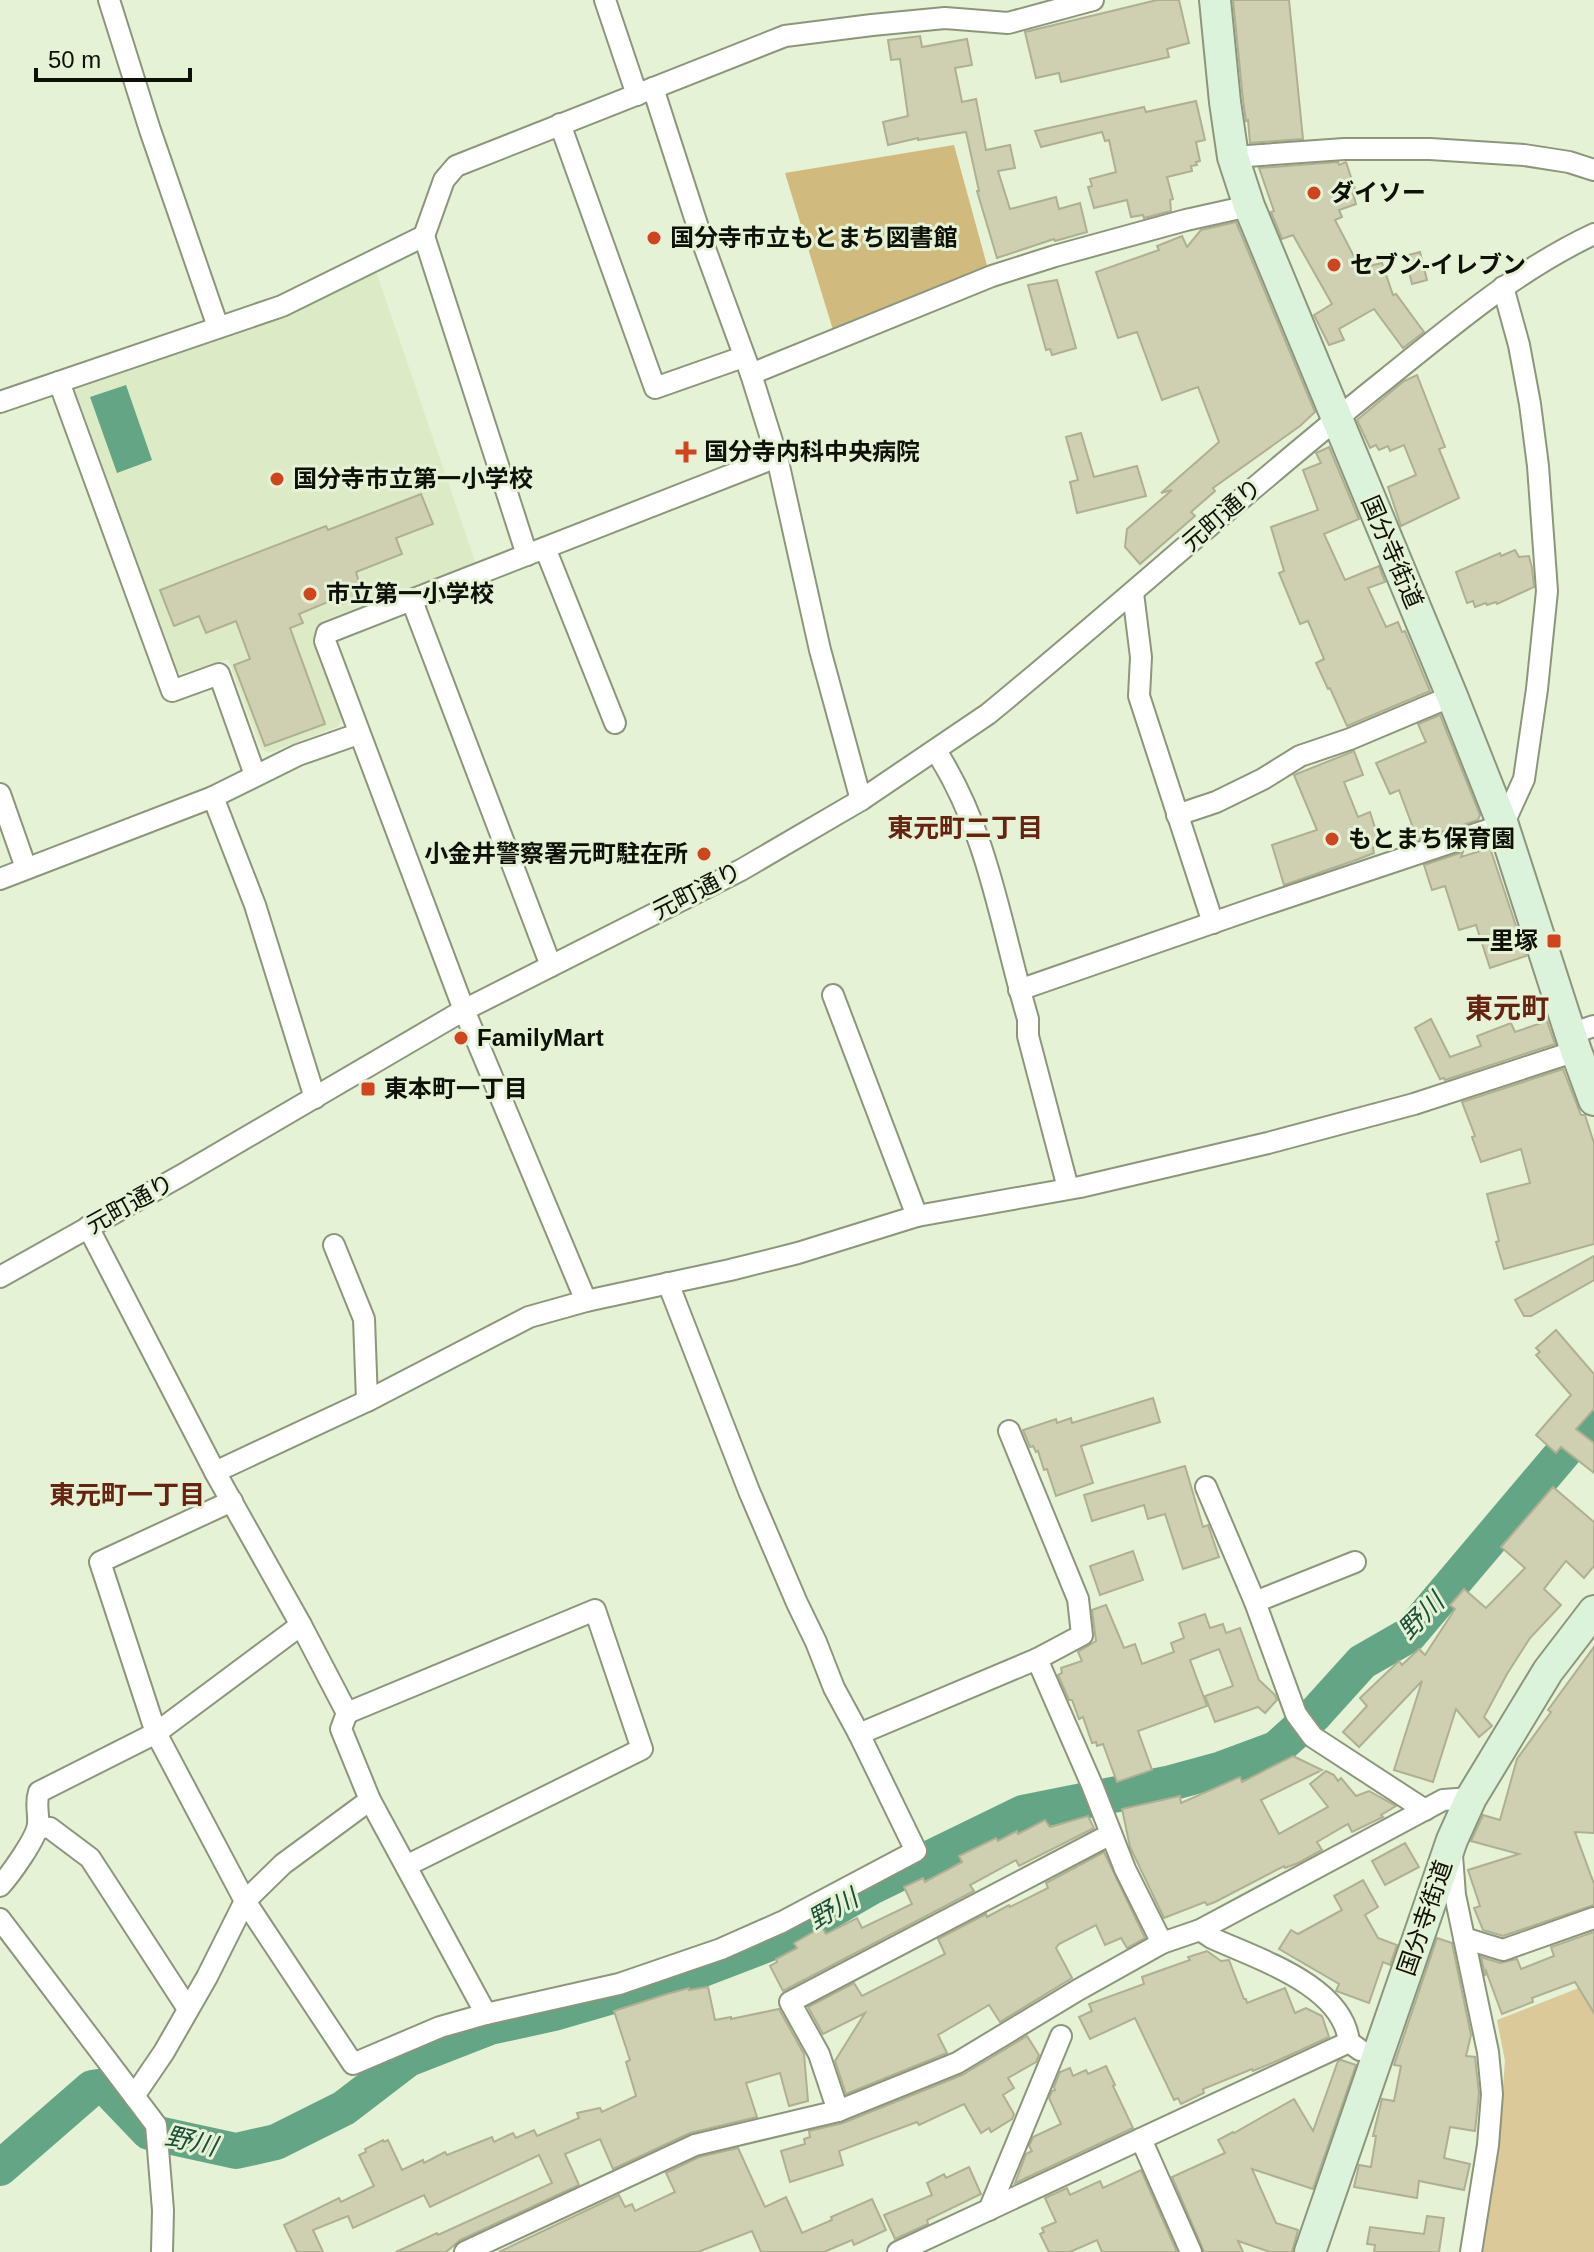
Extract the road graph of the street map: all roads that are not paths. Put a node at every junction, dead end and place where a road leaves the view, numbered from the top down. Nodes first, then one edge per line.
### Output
1 (109, 0) edge
2 (605, 0) edge
3 (1093, 0) edge
4 (1215, 0) edge
5 (645, 91) junction
6 (560, 124) junction
7 (1233, 157) junction
8 (1594, 170) edge
9 (1249, 206) junction
10 (1594, 234) edge
11 (424, 236) junction
12 (1503, 287) junction
13 (218, 327) junction
14 (747, 366) junction
15 (59, 382) junction
16 (0, 402) edge
17 (1336, 419) junction
18 (777, 457) junction
19 (536, 552) junction
20 (1133, 593) junction
21 (412, 601) junction
22 (1452, 696) junction
23 (615, 723) dead end
24 (358, 734) junction
25 (936, 751) junction
26 (255, 775) junction
27 (0, 794) edge
28 (213, 797) junction
29 (861, 800) junction
30 (1177, 815) junction
31 (1503, 825) junction
32 (26, 868) junction
33 (0, 879) edge
34 (1213, 923) junction
35 (551, 966) junction
36 (1019, 990) junction
37 (833, 995) dead end
38 (464, 1010) junction
39 (1580, 1037) edge
40 (315, 1098) junction
41 (1594, 1100) edge
42 (1068, 1188) junction
43 (917, 1216) junction
44 (88, 1227) junction
45 (334, 1245) dead end
46 (2, 1270) edge
47 (668, 1283) junction
48 (586, 1301) junction
49 (367, 1401) junction
50 (1009, 1431) dead end
51 (215, 1472) junction
52 (1206, 1487) dead end
53 (232, 1501) junction
54 (1355, 1562) dead end
55 (1255, 1602) junction
56 (1594, 1611) edge
57 (301, 1625) junction
58 (1037, 1659) junction
59 (347, 1713) junction
60 (156, 1733) junction
61 (859, 1734) junction
62 (1471, 1798) junction
63 (370, 1800) junction
64 (1425, 1810) junction
65 (38, 1827) junction
66 (1111, 1834) junction
67 (1452, 1840) junction
68 (406, 1866) junction
69 (0, 1886) edge
70 (245, 1901) junction
71 (1594, 1918) edge
72 (0, 1919) edge
73 (1200, 1930) junction
74 (1464, 1938) junction
75 (1162, 1943) junction
76 (188, 2009) junction
77 (486, 2014) junction
78 (1061, 2036) dead end
79 (1349, 2042) junction
80 (1375, 2061) junction
81 (134, 2096) junction
82 (838, 2111) junction
83 (1141, 2139) junction
84 (989, 2210) junction
85 (162, 2252) edge
86 (465, 2252) edge
87 (898, 2252) edge
88 (1191, 2252) edge
89 (1310, 2252) edge
90 (1471, 2252) edge

1 - 13 street
2 - 5 street
3 - 5 street
4 - 7 main road, 国分寺街道
5 - 6 street
5 - 14 street
6 - 11 street
6 - 14 street
7 - 8 street
7 - 9 main road, 国分寺街道
9 - 14 street
9 - 17 main road, 国分寺街道
10 - 12 street, 元町通り
11 - 13 street
11 - 19 street
12 - 17 street, 元町通り
12 - 31 street
13 - 15 street
14 - 18 street
15 - 16 street
15 - 26 street
17 - 20 street, 元町通り
17 - 22 main road, 国分寺街道
18 - 19 street
18 - 29 street
19 - 21 street
19 - 23 street
20 - 25 street, 元町通り
20 - 30 street
21 - 24 street
21 - 35 street
22 - 30 street
22 - 31 main road, 国分寺街道
24 - 26 street
24 - 38 street
25 - 29 street, 元町通り
25 - 36 street
26 - 28 street
27 - 32 street
28 - 32 street
28 - 40 street
29 - 35 street, 元町通り
30 - 34 street
31 - 34 street
31 - 39 main road, 国分寺街道
32 - 33 street
34 - 36 street
35 - 38 street, 元町通り
36 - 42 street
37 - 43 street
38 - 40 street, 元町通り
38 - 48 street
39 - 41 main road, 国分寺街道
39 - 42 street
40 - 44 street, 元町通り
42 - 43 street
43 - 47 street
44 - 46 street, 元町通り
44 - 51 street
45 - 49 street
47 - 48 street
47 - 61 street
48 - 49 street
49 - 51 street
50 - 58 street
51 - 53 street
52 - 55 street
53 - 57 street
53 - 60 street
54 - 55 street
55 - 64 street
56 - 62 main road, 国分寺街道
57 - 59 street
57 - 60 street
58 - 61 street
58 - 66 street
59 - 63 street
59 - 68 street
60 - 65 street
60 - 70 street
61 - 77 street
62 - 64 street
62 - 67 main road, 国分寺街道
63 - 68 street
63 - 70 street
64 - 73 street
65 - 69 street
65 - 76 street
66 - 75 street
66 - 82 street
67 - 74 street
67 - 80 main road, 国分寺街道
68 - 77 street
70 - 76 street
70 - 77 street
71 - 74 street
72 - 81 street
73 - 75 street
73 - 79 street
74 - 90 street
75 - 82 street
76 - 81 street
78 - 84 street
79 - 80 street
79 - 83 street
80 - 89 main road, 国分寺街道
81 - 85 street
82 - 86 street
83 - 84 street
83 - 88 street
84 - 87 street

